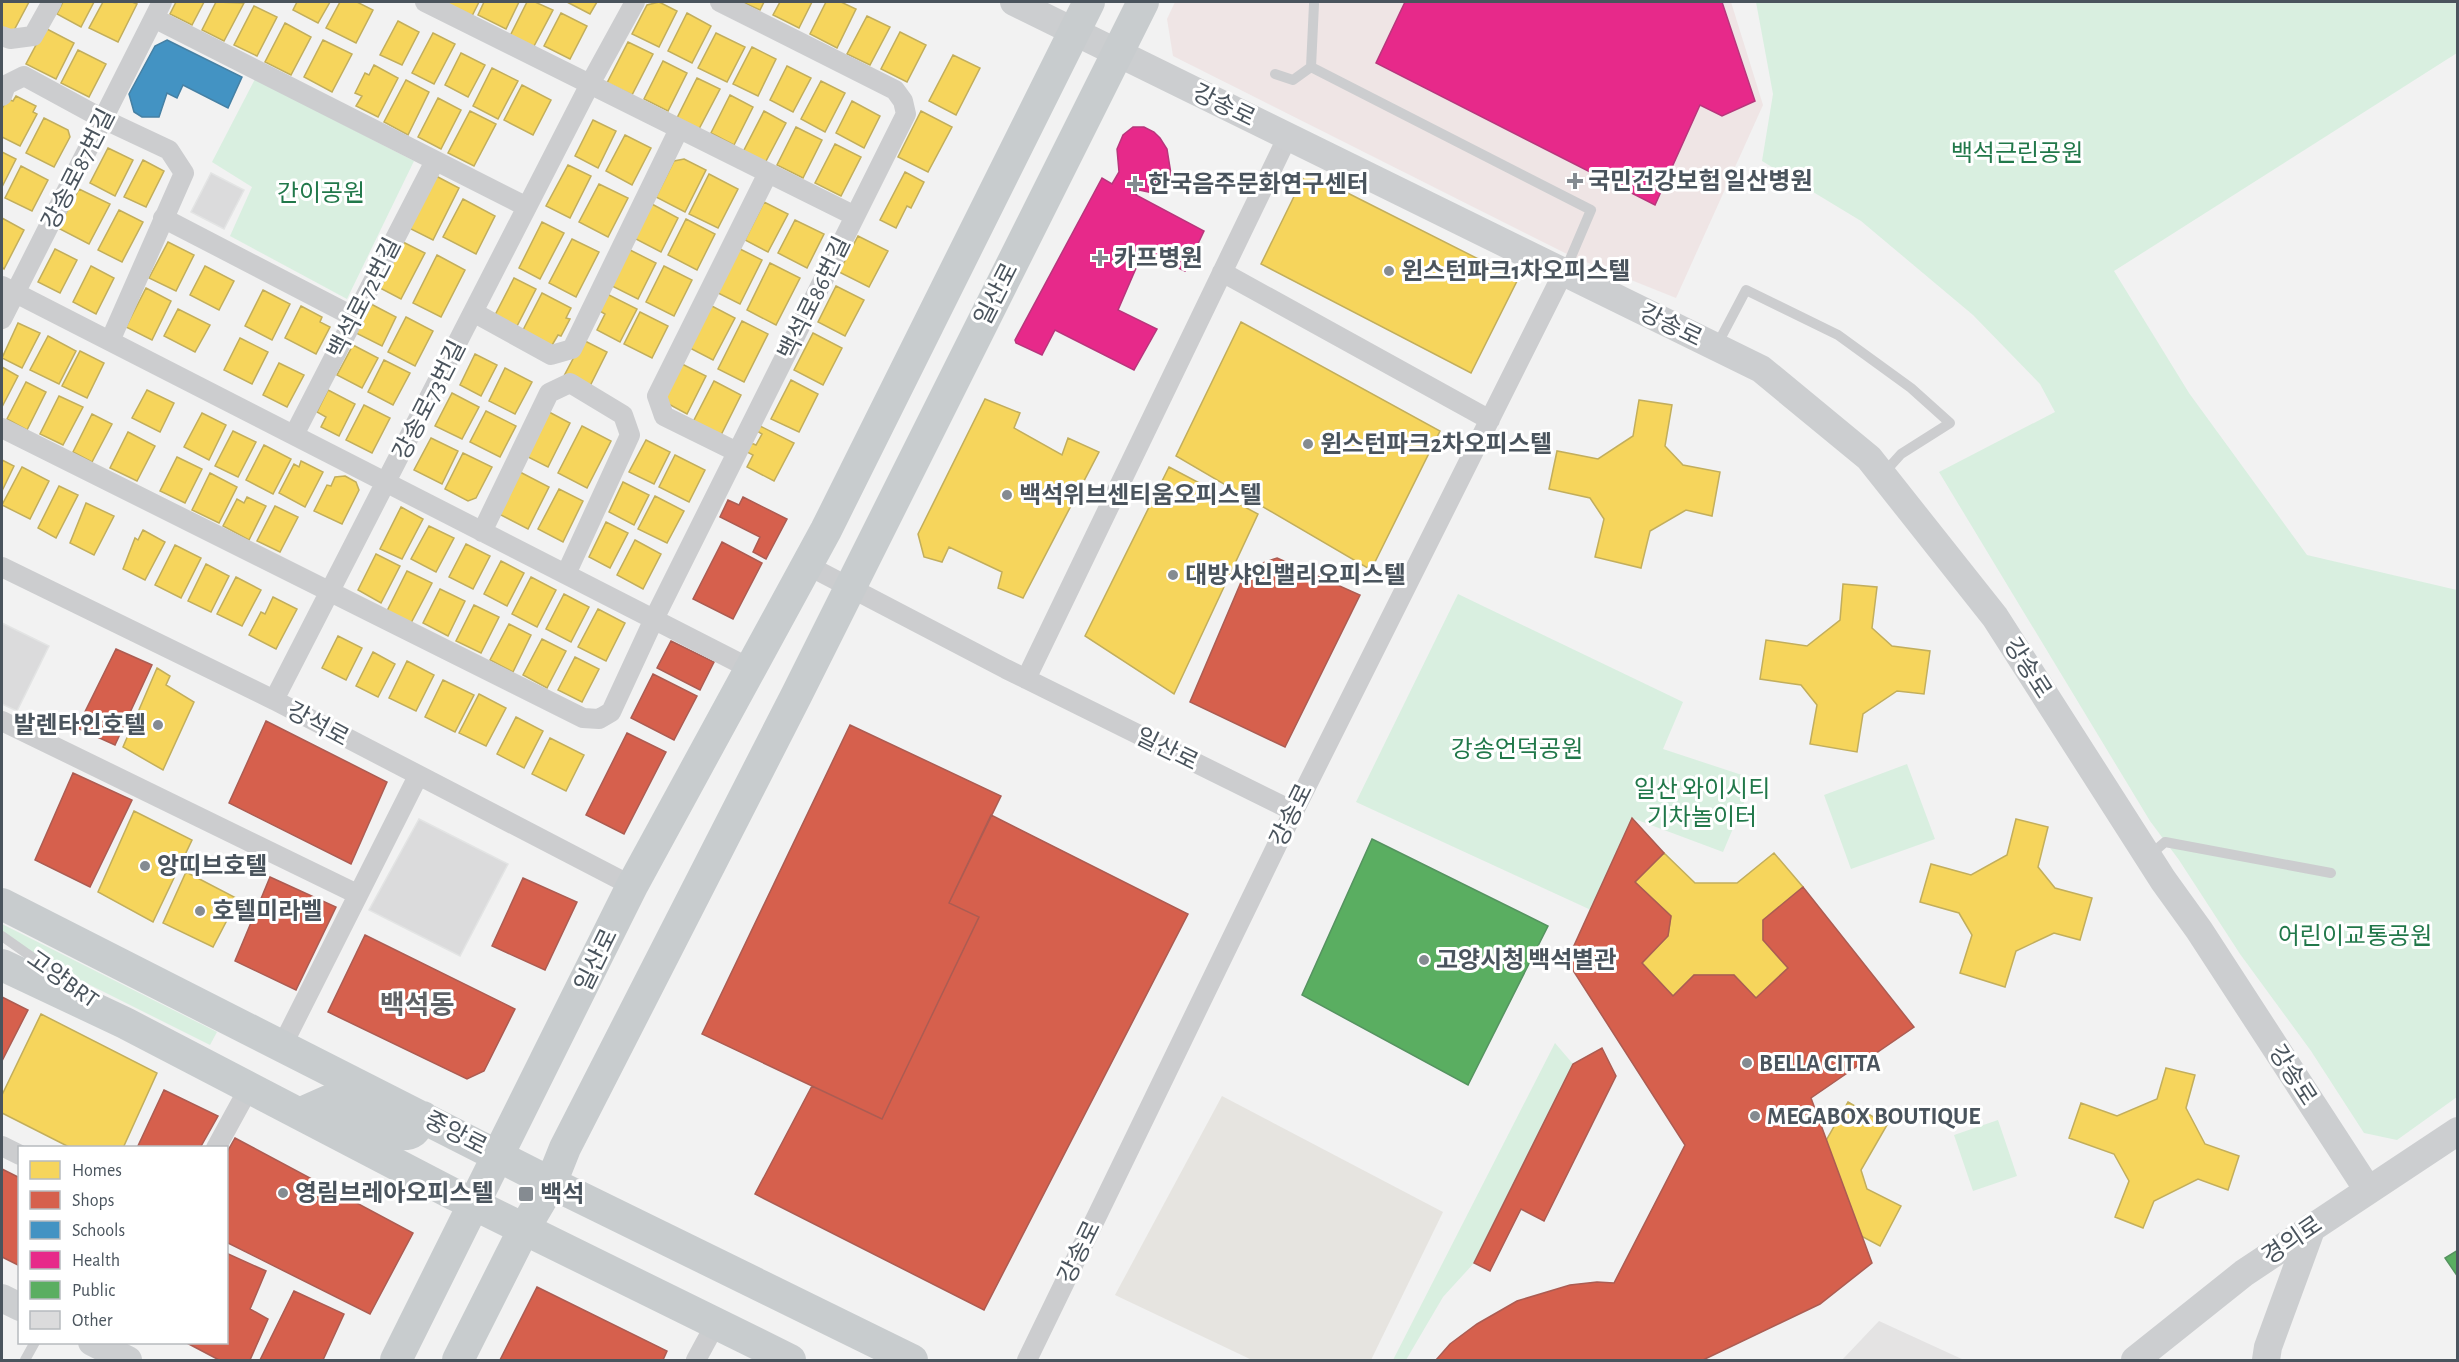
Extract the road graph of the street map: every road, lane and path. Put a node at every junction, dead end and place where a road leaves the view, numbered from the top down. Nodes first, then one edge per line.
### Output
1 (52, 2) edge
2 (425, 2) edge
3 (635, 2) edge
4 (720, 2) edge
5 (1014, 2) edge
6 (1089, 2) edge
7 (1143, 2) edge
8 (1313, 2) edge
9 (158, 10) edge
10 (1074, 32) junction
11 (2, 36) edge
12 (1118, 53) junction
13 (1311, 67) junction
14 (1275, 74) dead end
15 (590, 84) junction
16 (4, 91) edge
17 (103, 119) junction
18 (679, 129) junction
19 (1288, 136) junction
20 (435, 161) junction
21 (768, 173) junction
22 (527, 207) junction
23 (855, 216) junction
24 (163, 218) junction
25 (1222, 272) junction
26 (1563, 273) junction
27 (8, 289) edge
28 (473, 312) junction
29 (354, 317) junction
30 (2, 320) edge
31 (110, 341) junction
32 (1716, 346) junction
33 (1490, 420) junction
34 (2, 428) edge
35 (294, 435) junction
36 (734, 459) junction
37 (1883, 475) junction
38 (386, 483) junction
39 (482, 532) junction
40 (807, 566) junction
41 (2, 567) edge
42 (566, 574) junction
43 (849, 588) junction
44 (330, 592) junction
45 (654, 619) junction
46 (751, 669) junction
47 (1026, 679) junction
48 (273, 700) junction
49 (2, 721) edge
50 (418, 776) junction
51 (1293, 811) junction
52 (2149, 856) junction
53 (2331, 873) dead end
54 (632, 886) junction
55 (357, 894) junction
56 (2, 904) edge
57 (2, 936) edge
58 (2, 965) edge
59 (125, 1023) junction
60 (282, 1046) junction
61 (250, 1086) junction
62 (301, 1113) junction
63 (423, 1117) junction
64 (2457, 1131) edge
65 (2, 1146) edge
66 (217, 1146) edge
67 (18, 1154) edge
68 (499, 1155) junction
69 (550, 1183) junction
70 (2368, 1190) junction
71 (474, 1204) junction
72 (2312, 1227) junction
73 (524, 1229) junction
74 (2, 1298) edge
75 (18, 1306) edge
76 (716, 1323) junction
77 (33, 1344) edge
78 (25, 1360) edge
79 (396, 1360) edge
80 (458, 1360) edge
81 (696, 1360) edge
82 (790, 1360) edge
83 (912, 1360) edge
84 (1028, 1360) edge
85 (2135, 1360) edge
86 (2266, 1360) edge

1 - 11 street
2 - 15 street, 백석로86번길
3 - 15 street, 강송로73번길
4 - 23 street
5 - 10 street, 강송로
6 - 10 main road, 일산로
7 - 12 main road, 일산로
8 - 13 lane
9 - 17 street, 강송로87번길
9 - 20 street, 강송로87번길
10 - 12 street, 강송로
10 - 40 main road, 일산로
12 - 19 street, 강송로
12 - 43 main road, 일산로
13 - 14 lane
13 - 26 lane
15 - 18 street, 백석로86번길
15 - 22 street, 강송로73번길
16 - 17 street
17 - 24 street
17 - 27 street, 강송로87번길
18 - 21 street, 백석로86번길
18 - 28 street
19 - 25 street
19 - 26 street, 강송로
20 - 22 street
20 - 29 street, 백석로72번길
21 - 23 street, 백석로86번길
21 - 36 street
22 - 28 street, 강송로73번길
23 - 36 street, 백석로86번길
24 - 29 street
24 - 31 street
25 - 33 street
25 - 47 street
26 - 32 street, 강송로
26 - 33 street, 강송로
27 - 30 street, 강송로87번길
27 - 31 street
28 - 38 street, 강송로73번길
29 - 35 street, 백석로72번길
31 - 35 street
32 - 37 street, 강송로
32 - 37 lane
33 - 51 street, 강송로
34 - 44 street
35 - 38 street
36 - 45 street
37 - 52 street, 강송로
38 - 39 street
38 - 44 street, 강송로73번길
39 - 42 street
39 - 42 street
40 - 43 street, 일산로
40 - 46 main road, 일산로
41 - 48 street, 강석로
42 - 45 street
43 - 47 street, 일산로
43 - 69 main road, 일산로
44 - 45 street
44 - 48 street, 강송로73번길
45 - 46 street
46 - 54 main road, 일산로
47 - 51 street, 일산로
48 - 50 street, 강석로
49 - 55 street
50 - 54 street, 강석로
50 - 55 street
51 - 84 street, 강송로
52 - 53 lane
52 - 70 street, 강송로
54 - 68 main road, 일산로
55 - 60 street
56 - 60 main road, 중앙로
57 - 59 lane, 고양BRT
58 - 59 main road
59 - 61 main road
60 - 63 main road, 중앙로
61 - 62 main road
61 - 66 street
62 - 63 main road
62 - 71 main road
63 - 68 main road, 중앙로
64 - 70 street, 경의로
65 - 67 street
68 - 69 main road, 중앙로
68 - 71 main road, 일산로
69 - 73 main road, 일산로
69 - 83 main road, 중앙로
70 - 72 street, 경의로
71 - 73 main road
71 - 79 main road, 일산로
72 - 85 street, 경의로
72 - 86 street
73 - 76 main road
73 - 80 main road, 일산로
74 - 75 street
76 - 81 street
76 - 82 main road
77 - 78 lane

